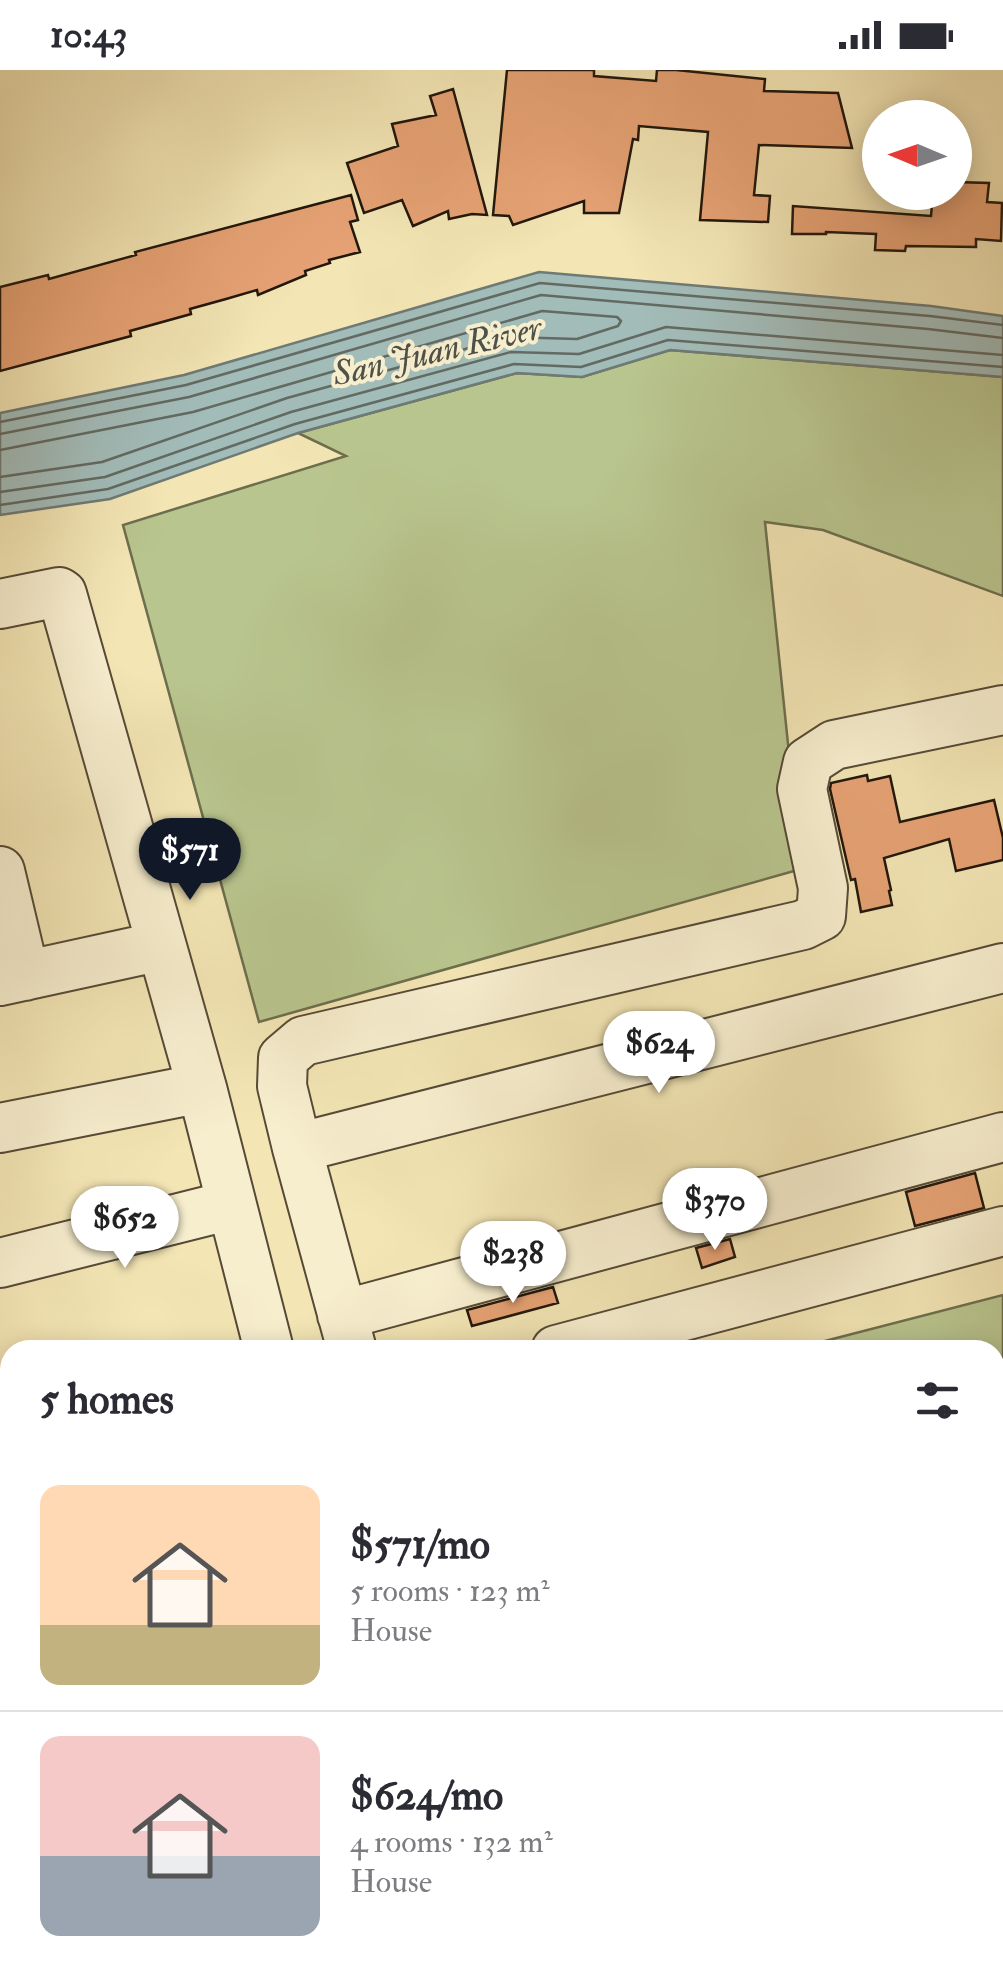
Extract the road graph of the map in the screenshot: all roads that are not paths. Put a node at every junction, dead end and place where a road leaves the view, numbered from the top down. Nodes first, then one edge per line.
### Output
1 (0, 604) edge
2 (1003, 710) edge
3 (0, 871) edge
4 (162, 946) junction
5 (1003, 968) edge
6 (12, 978) edge
7 (202, 1088) junction
8 (0, 1128) edge
9 (1003, 1137) edge
10 (297, 1148) junction
11 (232, 1204) junction
12 (1003, 1232) edge
13 (0, 1262) edge
14 (347, 1332) edge
15 (267, 1340) edge
16 (594, 1340) edge

1 - 4 street
2 - 10 street
3 - 6 street
4 - 6 street
4 - 7 street
5 - 10 street
7 - 8 street
7 - 11 street
9 - 14 street
10 - 14 street
11 - 13 street
11 - 15 street
12 - 16 street

